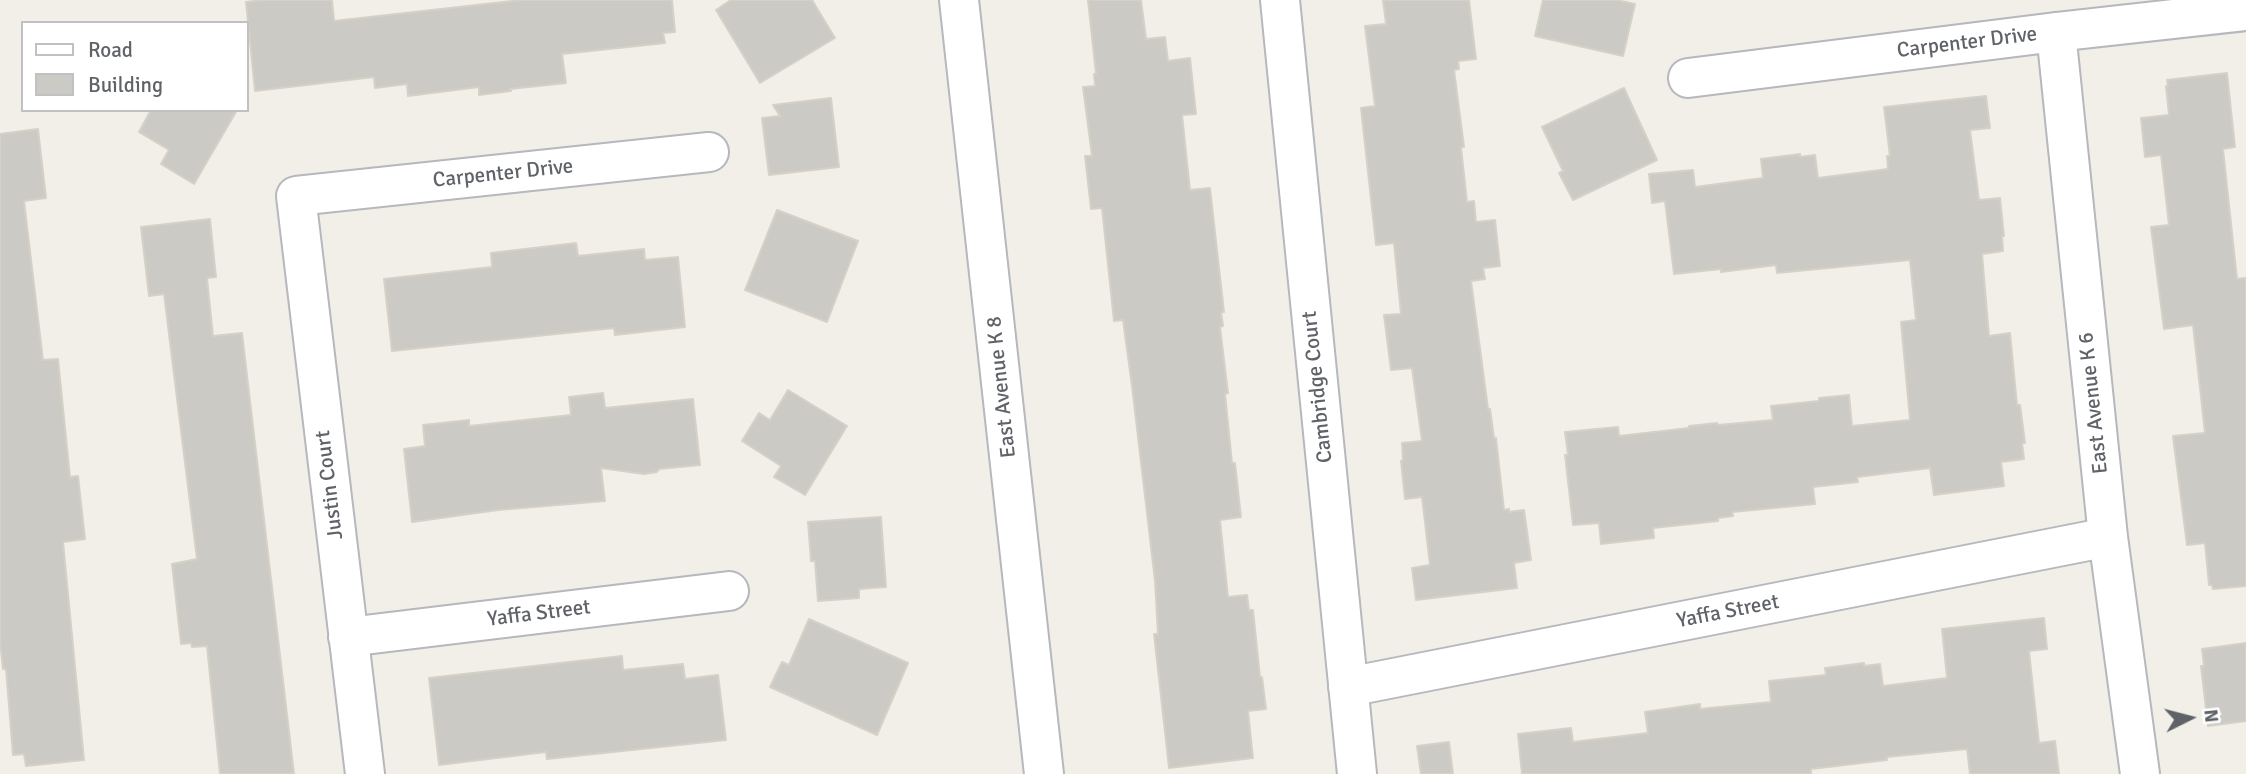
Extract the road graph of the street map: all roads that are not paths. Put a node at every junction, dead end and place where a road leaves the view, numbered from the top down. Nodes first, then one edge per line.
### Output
1 (959, 0) edge
2 (1280, 0) edge
3 (2246, 11) edge
4 (2056, 32) junction
5 (1688, 78) dead end
6 (709, 152) dead end
7 (296, 196) joint
8 (2108, 537) junction
9 (729, 591) dead end
10 (348, 637) junction
11 (1348, 687) junction
12 (365, 774) edge
13 (1044, 774) edge
14 (1357, 774) edge
15 (2140, 774) edge

1 - 13 street, East Avenue K 8
2 - 11 street, Cambridge Court
3 - 4 street, Carpenter Drive
4 - 5 street, Carpenter Drive
4 - 8 street, East Avenue K 6
6 - 7 street, Carpenter Drive
7 - 10 street, Justin Court
8 - 11 street, Yaffa Street
8 - 15 street, East Avenue K 6
9 - 10 street, Yaffa Street
10 - 12 street, Justin Court
11 - 14 street, Cambridge Court

